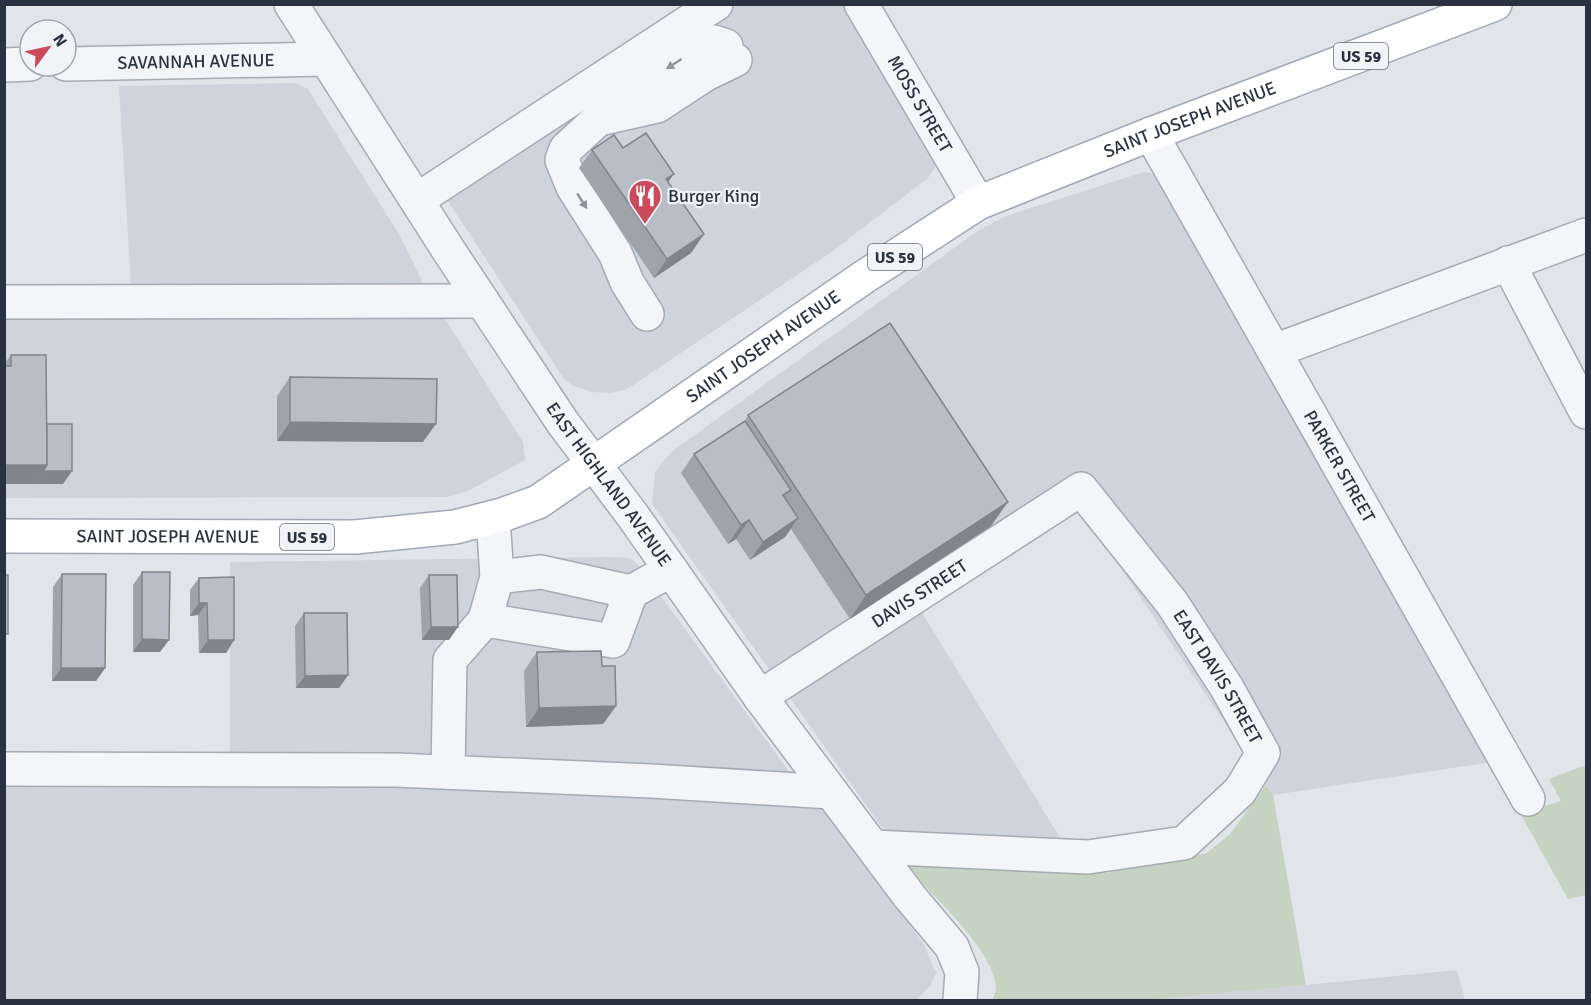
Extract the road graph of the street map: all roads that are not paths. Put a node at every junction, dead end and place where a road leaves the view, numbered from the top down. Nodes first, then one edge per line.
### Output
1 (716, 4) edge
2 (1495, 4) edge
3 (862, 5) edge
4 (303, 9) edge
5 (731, 53) dead end
6 (326, 59) junction
7 (78, 64) edge
8 (1151, 134) junction
9 (417, 200) junction
10 (978, 203) junction
11 (1587, 235) edge
12 (1508, 263) junction
13 (483, 301) junction
14 (4, 302) edge
15 (647, 314) dead end
16 (1274, 351) junction
17 (1587, 412) edge
18 (593, 464) junction
19 (1081, 489) joint
20 (493, 518) junction
21 (4, 536) edge
22 (671, 570) junction
23 (497, 577) junction
24 (631, 592) junction
25 (485, 620) junction
26 (760, 697) junction
27 (4, 769) edge
28 (448, 772) junction
29 (831, 792) junction
30 (1528, 799) dead end
31 (873, 847) junction
32 (960, 1000) edge

1 - 9 street
2 - 8 main road, SAINT JOSEPH AVENUE / US 59
3 - 10 street, MOSS STREET
4 - 6 street, EAST HIGHLAND AVENUE
5 -> 15 street
6 - 7 street, SAVANNAH AVENUE
6 - 9 street, EAST HIGHLAND AVENUE
8 - 10 main road, SAINT JOSEPH AVENUE / US 59
8 - 16 street, PARKER STREET
9 - 13 street, EAST HIGHLAND AVENUE
10 - 18 main road, SAINT JOSEPH AVENUE / US 59
11 - 12 street
12 - 16 street
12 - 17 street
13 - 14 street
13 - 18 street, EAST HIGHLAND AVENUE
16 - 30 street, PARKER STREET
18 - 20 main road, SAINT JOSEPH AVENUE / US 59
18 - 22 street, EAST HIGHLAND AVENUE
19 - 26 street, DAVIS STREET
19 - 31 street, EAST DAVIS STREET
20 - 21 main road, SAINT JOSEPH AVENUE / US 59
20 - 23 street
22 - 24 street
22 - 26 street, EAST HIGHLAND AVENUE
23 - 24 street
23 - 25 street
24 - 25 street
25 - 28 street
26 - 29 street, EAST HIGHLAND AVENUE
27 - 28 street
28 - 29 street
29 - 31 street, EAST HIGHLAND AVENUE
31 - 32 street, EAST HIGHLAND AVENUE

